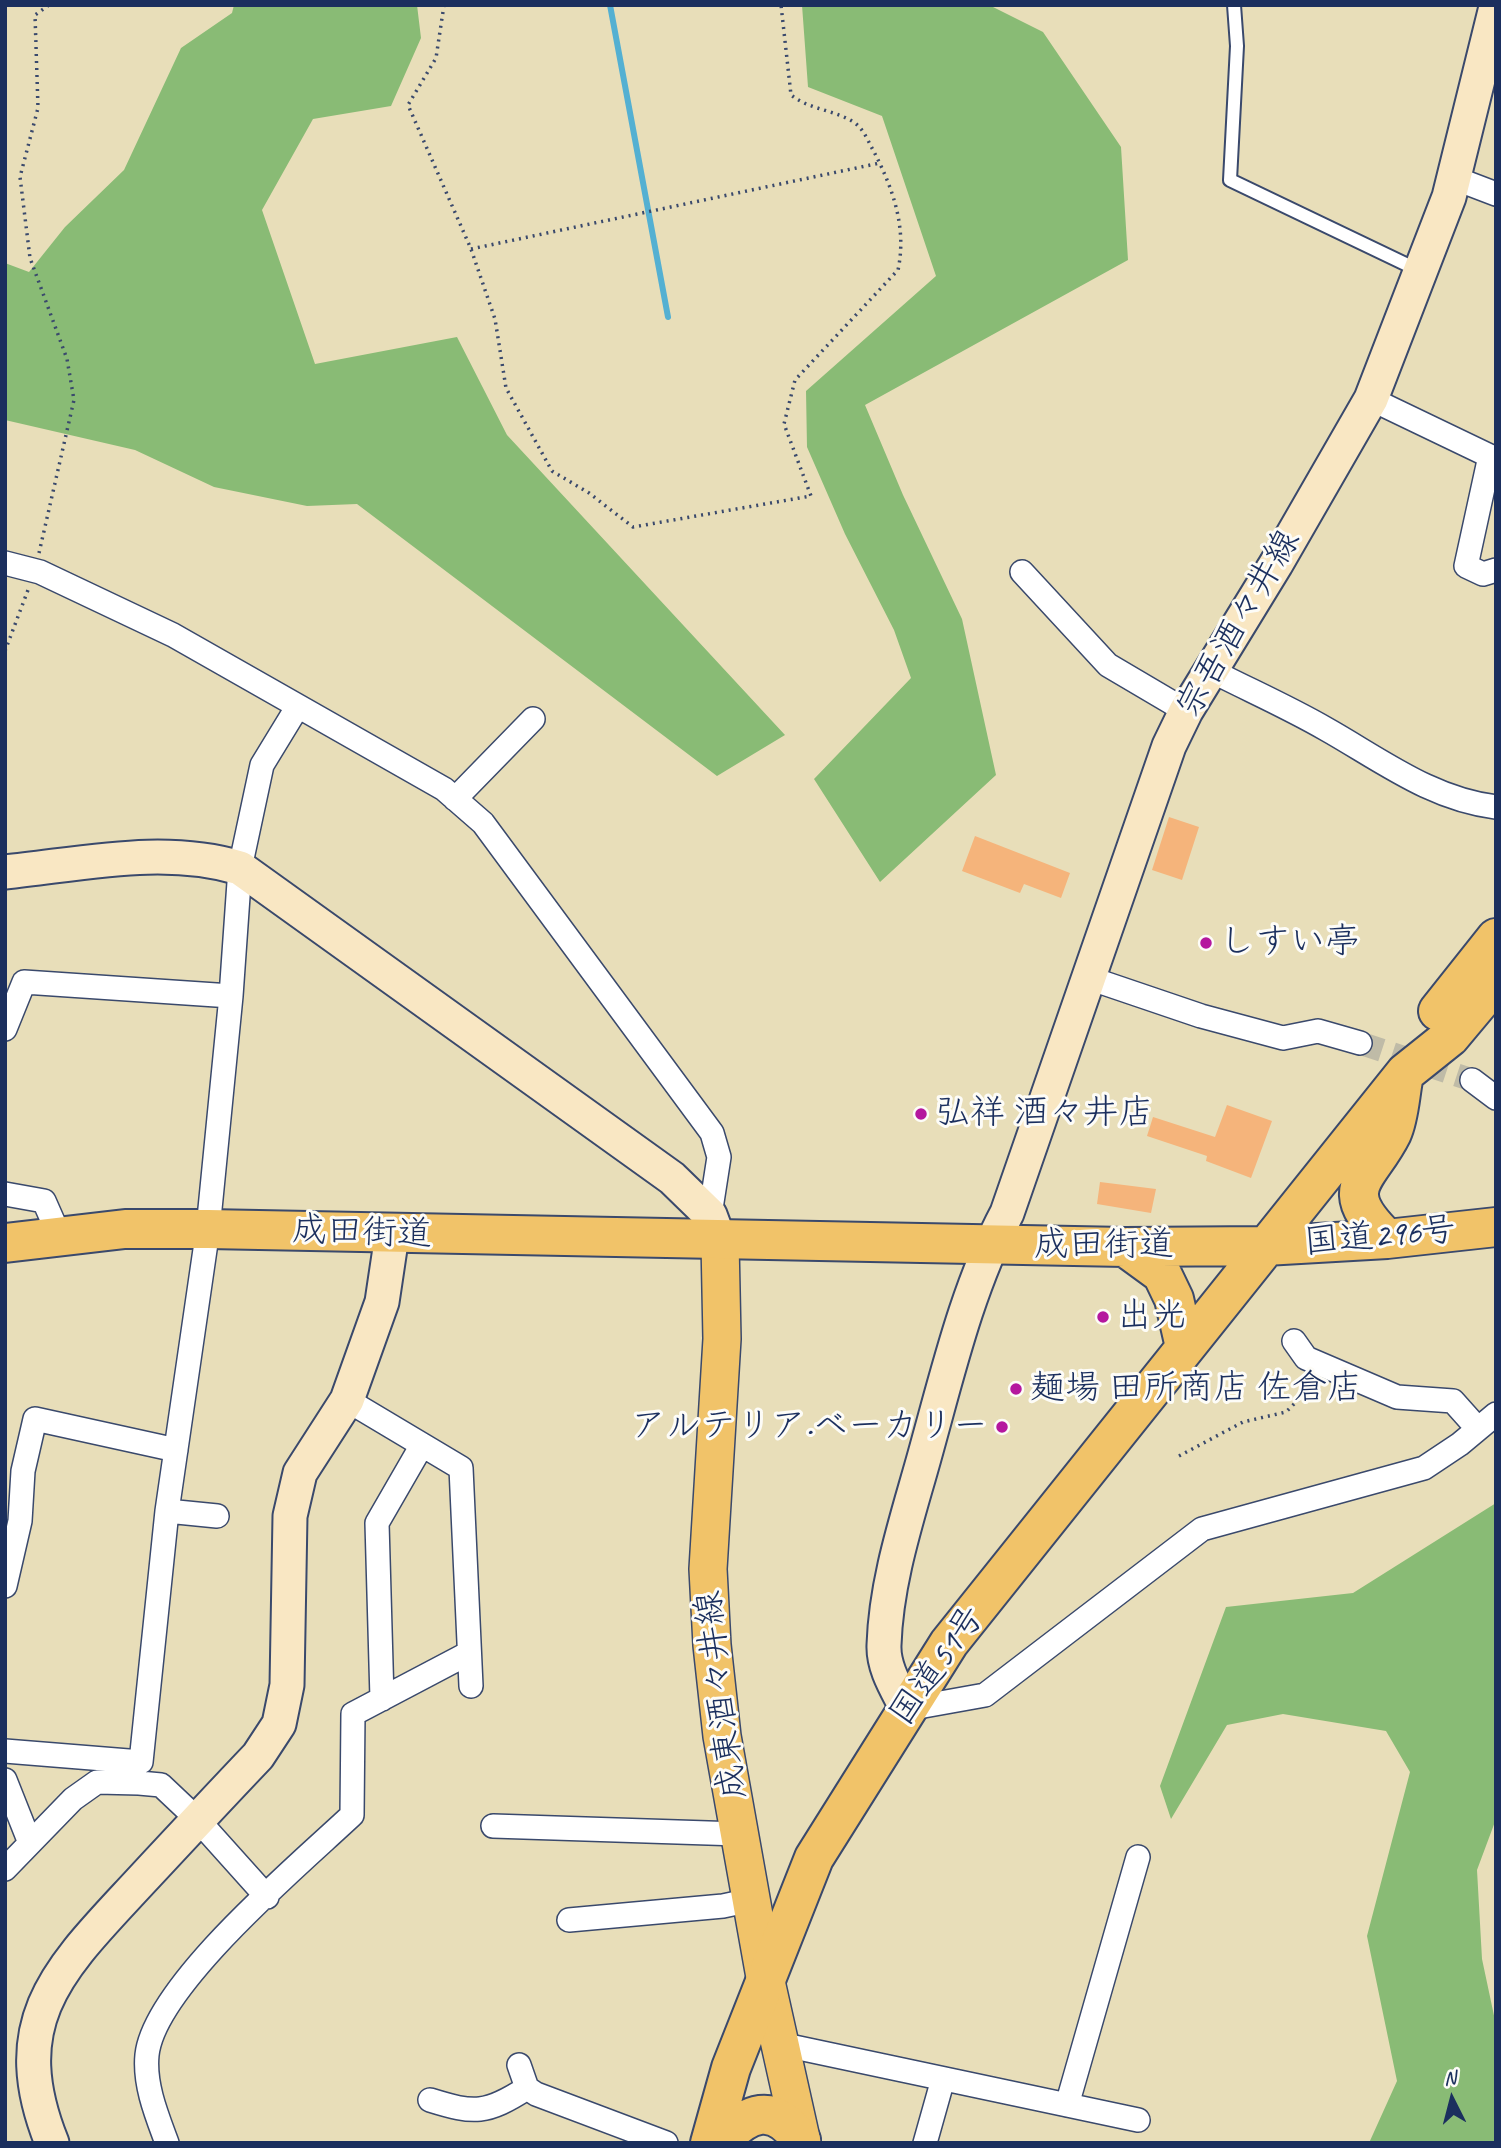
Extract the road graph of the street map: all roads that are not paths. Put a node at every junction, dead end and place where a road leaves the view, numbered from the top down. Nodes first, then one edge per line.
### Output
1 (1234, 5) edge
2 (1496, 8) edge
3 (1454, 178) junction
4 (1496, 194) edge
5 (1422, 272) junction
6 (1371, 399) junction
7 (1493, 457) edge
8 (5, 563) edge
9 (1496, 570) edge
10 (1022, 572) dead end
11 (1210, 670) junction
12 (298, 706) junction
13 (1186, 711) junction
14 (533, 719) dead end
15 (456, 799) junction
16 (1496, 807) edge
17 (240, 868) junction
18 (5, 872) edge
19 (1496, 938) edge
20 (1089, 978) junction
21 (1496, 982) edge
22 (231, 996) junction
23 (5, 1029) edge
24 (1360, 1043) tunnel mouth
25 (1405, 1073) junction
26 (1472, 1080) tunnel mouth
27 (1496, 1098) edge
28 (5, 1194) edge
29 (1496, 1227) edge
30 (715, 1228) junction
31 (208, 1229) junction
32 (59, 1235) junction
33 (392, 1235) junction
34 (1387, 1238) junction
35 (5, 1243) edge
36 (989, 1245) junction
37 (1265, 1246) junction
38 (1125, 1247) junction
39 (1185, 1347) junction
40 (1300, 1350) road end
41 (347, 1399) junction
42 (1496, 1414) edge
43 (1478, 1429) junction
44 (422, 1445) junction
45 (176, 1450) junction
46 (167, 1511) junction
47 (217, 1516) dead end
48 (5, 1586) edge
49 (467, 1654) junction
50 (471, 1686) dead end
51 (382, 1699) junction
52 (907, 1709) junction
53 (5, 1751) edge
54 (5, 1780) edge
55 (197, 1819) junction
56 (492, 1826) dead end
57 (739, 1834) junction
58 (30, 1843) junction
59 (1138, 1857) dead end
60 (5, 1869) edge
61 (267, 1897) junction
62 (751, 1900) junction
63 (569, 1920) dead end
64 (765, 1978) junction
65 (780, 2044) junction
66 (519, 2065) dead end
67 (943, 2078) junction
68 (527, 2088) junction
69 (430, 2100) dead end
70 (1067, 2105) junction
71 (1138, 2120) dead end
72 (805, 2142) edge
73 (52, 2143) edge
74 (167, 2143) edge
75 (666, 2143) edge
76 (710, 2143) edge
77 (719, 2143) edge
78 (925, 2143) edge

1 - 5 lane
2 - 3 street, 宗吾酒々井線
3 - 4 street
3 - 5 street, 宗吾酒々井線
5 - 6 street, 宗吾酒々井線
6 - 7 street
6 - 11 street, 宗吾酒々井線
7 - 9 street
8 - 12 street
10 - 13 street
11 - 13 street, 宗吾酒々井線
11 - 16 street
12 - 15 street
12 - 17 street
13 - 20 street, 宗吾酒々井線
14 - 15 street
15 - 30 street
17 - 18 street
17 - 22 street
17 - 30 street
19 - 25 highway
20 - 24 street
20 - 36 street, 宗吾酒々井線
21 - 25 highway
22 - 23 street
22 - 31 street
25 - 34 highway
25 - 37 highway
26 - 27 street
28 - 32 street
29 - 34 highway, 国道296号
30 - 33 highway, 成田街道
30 - 36 highway, 成田街道
30 - 57 main road, 成東酒々井線
31 - 32 highway, 成田街道
31 - 33 highway, 成田街道
31 - 45 street
32 - 35 highway, 成田街道
33 - 41 street
34 - 37 highway, 国道296号
36 - 38 highway, 成田街道
36 - 52 street, 宗吾酒々井線
37 - 38 highway, 成田街道
37 - 39 highway, 国道51号
38 - 39 highway
39 - 52 highway, 国道51号
40 - 43 street
41 - 44 street
41 - 55 street
42 - 43 street
43 - 52 street
44 - 49 street
44 - 51 street
45 - 46 street
45 - 48 street
46 - 47 street
46 - 53 street
49 - 50 street
49 - 51 street
51 - 61 street
52 - 64 highway, 国道51号
54 - 58 street
55 - 58 street
55 - 61 street
55 - 73 street
56 - 57 street
57 - 62 main road, 成東酒々井線
58 - 60 street
59 - 70 street
61 - 74 street
62 - 63 street
62 - 64 main road, 成東酒々井線
64 - 65 main road, 成東酒々井線
64 - 76 highway, 国道51号
65 - 67 street
65 - 72 main road, 成東酒々井線
66 - 68 street
67 - 70 street
67 - 78 street
68 - 69 street
68 - 75 street
70 - 71 street
72 - 77 highway

